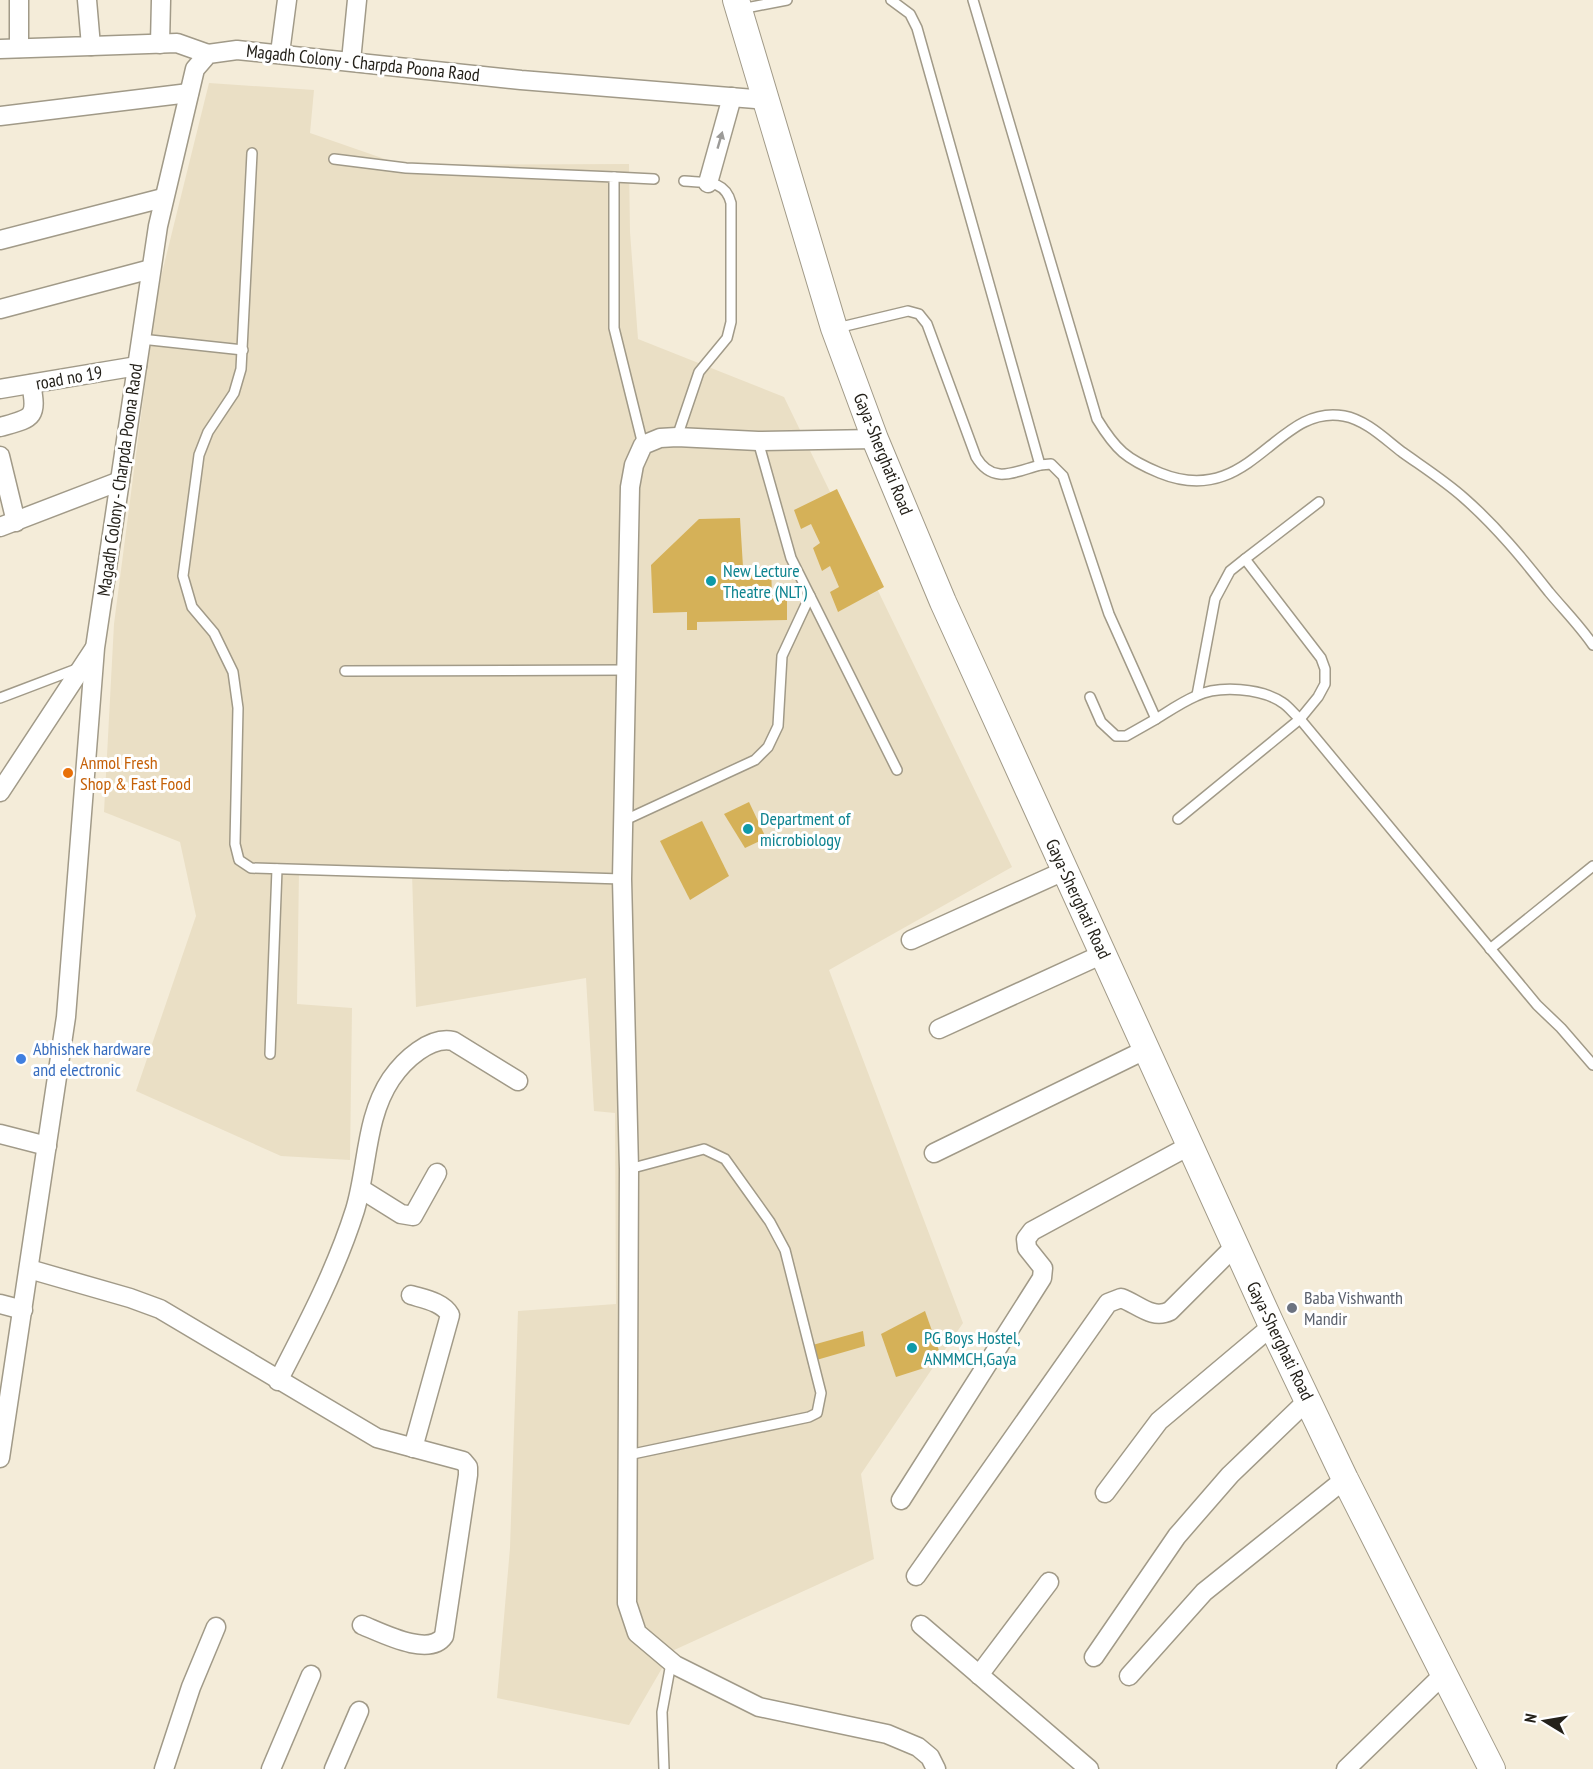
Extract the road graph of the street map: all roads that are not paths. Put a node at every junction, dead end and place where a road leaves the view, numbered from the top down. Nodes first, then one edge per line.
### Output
1 (19, 0) edge
2 (87, 0) edge
3 (162, 0) edge
4 (287, 0) edge
5 (357, 0) edge
6 (787, 0) edge
7 (891, 0) edge
8 (973, 0) edge
9 (737, 5) edge
10 (160, 44) junction
11 (91, 46) junction
12 (19, 48) junction
13 (0, 49) edge
14 (280, 53) junction
15 (208, 54) junction
16 (351, 61) junction
17 (189, 93) junction
18 (732, 97) junction
19 (766, 100) junction
20 (0, 116) edge
21 (252, 153) dead end
22 (334, 159) dead end
23 (614, 177) junction
24 (654, 179) dead end
25 (684, 181) dead end
26 (708, 183) junction
27 (163, 198) junction
28 (0, 240) edge
29 (151, 269) junction
30 (0, 309) edge
31 (834, 328) junction
32 (141, 339) junction
33 (243, 350) junction
34 (137, 366) junction
35 (31, 384) junction
36 (0, 389) edge
37 (0, 427) edge
38 (677, 436) junction
39 (875, 439) junction
40 (758, 441) junction
41 (643, 445) junction
42 (0, 456) edge
43 (1040, 465) junction
44 (120, 481) junction
45 (1319, 502) dead end
46 (8, 524) edge
47 (1245, 559) junction
48 (810, 596) junction
49 (1593, 645) edge
50 (95, 648) junction
51 (83, 667) junction
52 (626, 670) junction
53 (345, 671) dead end
54 (1197, 695) junction
55 (1090, 697) dead end
56 (0, 698) edge
57 (1156, 719) junction
58 (1299, 719) junction
59 (897, 770) dead end
60 (0, 792) edge
61 (1178, 819) dead end
62 (623, 821) junction
63 (1593, 866) edge
64 (277, 869) junction
65 (1064, 871) junction
66 (622, 879) junction
67 (911, 940) dead end
68 (1490, 950) junction
69 (1103, 954) junction
70 (939, 1029) dead end
71 (1147, 1049) junction
72 (270, 1054) dead end
73 (1593, 1065) edge
74 (518, 1081) dead end
75 (0, 1134) edge
76 (47, 1146) junction
77 (1189, 1146) junction
78 (934, 1153) dead end
79 (629, 1169) junction
80 (437, 1173) dead end
81 (361, 1189) junction
82 (1234, 1246) junction
83 (29, 1269) junction
84 (411, 1295) dead end
85 (0, 1304) edge
86 (23, 1310) junction
87 (1272, 1326) junction
88 (278, 1381) junction
89 (1308, 1400) junction
90 (413, 1448) junction
91 (628, 1455) junction
92 (0, 1458) edge
93 (1345, 1479) junction
94 (1105, 1493) dead end
95 (901, 1500) dead end
96 (916, 1576) dead end
97 (1049, 1582) dead end
98 (362, 1625) dead end
99 (921, 1625) dead end
100 (216, 1627) dead end
101 (1094, 1657) dead end
102 (671, 1663) junction
103 (1444, 1674) junction
104 (311, 1675) dead end
105 (979, 1675) junction
106 (1129, 1676) dead end
107 (358, 1711) dead end
108 (1489, 1768) edge
109 (164, 1769) edge
110 (272, 1769) edge
111 (334, 1769) edge
112 (664, 1769) edge
113 (936, 1769) edge
114 (1089, 1769) edge
115 (1346, 1769) edge

1 - 12 street
2 - 11 street
3 - 10 street
4 - 14 street
5 - 16 street
6 - 9 lane
7 - 43 lane
8 - 49 lane
9 - 19 main road, Gaya-Sherghati Road
10 - 11 street
10 - 15 street
11 - 12 street
12 - 13 street
14 - 15 street, Magadh Colony - Charpda Poona Raod
14 - 16 street, Magadh Colony - Charpda Poona Raod
15 - 17 street, Magadh Colony - Charpda Poona Raod
16 - 18 street, Magadh Colony - Charpda Poona Raod
17 - 20 street
17 - 27 street, Magadh Colony - Charpda Poona Raod
18 - 19 street, Magadh Colony - Charpda Poona Raod
26 -> 18 street
19 - 31 main road, Gaya-Sherghati Road
21 - 33 lane
22 - 23 lane
23 - 24 lane
23 - 41 lane
25 - 26 lane
26 - 38 lane
27 - 28 street
27 - 29 street, Magadh Colony - Charpda Poona Raod
29 - 30 street
29 - 32 street, Magadh Colony - Charpda Poona Raod
31 - 39 main road, Gaya-Sherghati Road
31 - 43 lane
32 - 33 lane
32 - 34 street, Magadh Colony - Charpda Poona Raod
33 - 64 lane
34 - 35 street, road no 19
34 - 44 street, Magadh Colony - Charpda Poona Raod
35 - 36 street, road no 19
35 - 37 street
38 - 40 street
38 - 41 street
39 - 40 street
39 - 65 main road, Gaya-Sherghati Road
40 - 48 lane
41 - 52 street
42 - 46 street
43 - 57 lane
44 - 46 street
44 - 50 street, Magadh Colony - Charpda Poona Raod
45 - 47 lane
47 - 54 lane
47 - 58 lane
48 - 59 lane
48 - 62 lane
50 - 51 street
50 - 76 street, Magadh Colony - Charpda Poona Raod
51 - 56 lane
51 - 60 street
52 - 53 lane
52 - 62 street
54 - 57 lane
54 - 58 lane
55 - 57 lane
58 - 61 lane
58 - 68 lane
62 - 66 street
63 - 68 lane
64 - 66 lane
64 - 72 lane
65 - 67 street
65 - 69 main road, Gaya-Sherghati Road
66 - 79 street
68 - 73 lane
69 - 70 street
69 - 71 main road, Gaya-Sherghati Road
71 - 77 main road, Gaya-Sherghati Road
71 - 78 street
74 - 81 street
75 - 76 street
76 - 83 street, Magadh Colony - Charpda Poona Raod
77 - 82 main road, Gaya-Sherghati Road
77 - 95 street
79 - 91 street
79 - 91 lane
80 - 81 street
81 - 88 street
82 - 87 main road, Gaya-Sherghati Road
82 - 96 street
83 - 86 street, Magadh Colony - Charpda Poona Raod
83 - 88 street
84 - 90 street
85 - 86 street
86 - 92 street, Magadh Colony - Charpda Poona Raod
87 - 89 main road, Gaya-Sherghati Road
87 - 94 street
88 - 90 street
89 - 93 main road, Gaya-Sherghati Road
89 - 101 street
90 - 98 street
91 - 102 street
93 - 103 main road, Gaya-Sherghati Road
93 - 106 street
97 - 105 street
99 - 105 street
100 - 109 street
102 - 112 lane
102 - 113 street
103 - 108 main road, Gaya-Sherghati Road
103 - 115 street
104 - 110 street
105 - 114 street
107 - 111 street

